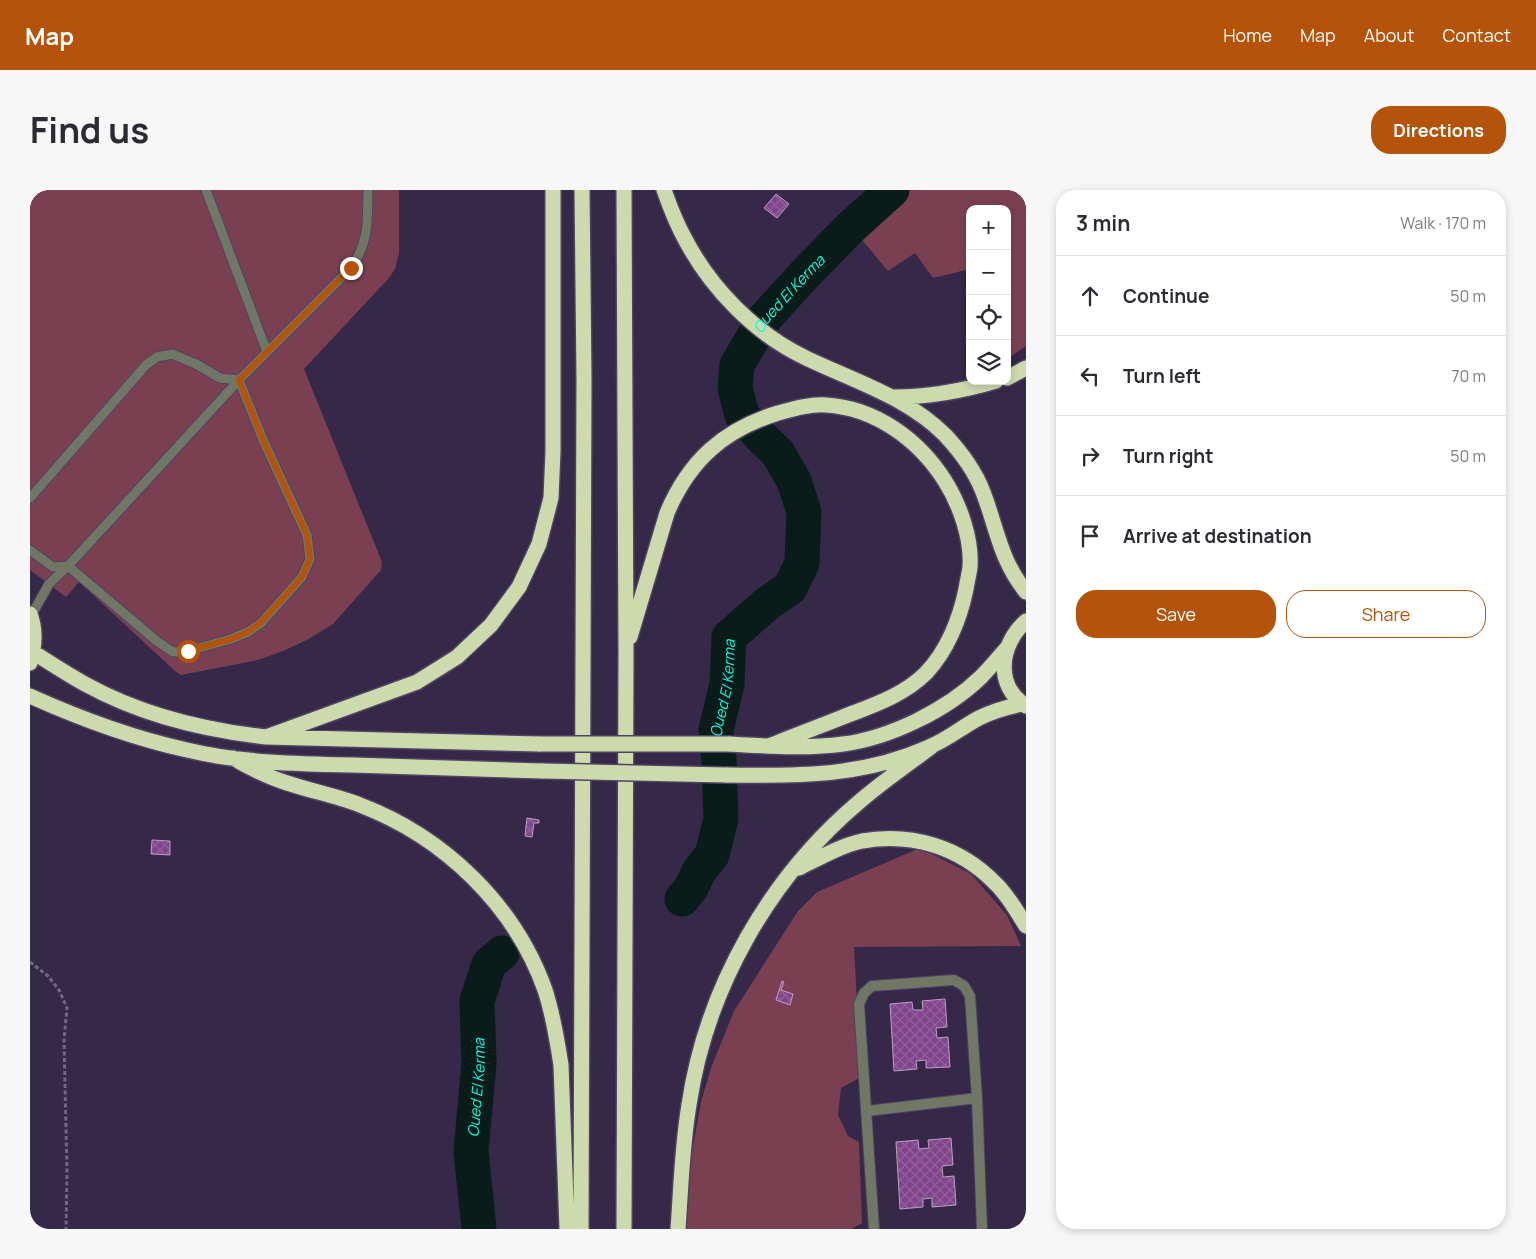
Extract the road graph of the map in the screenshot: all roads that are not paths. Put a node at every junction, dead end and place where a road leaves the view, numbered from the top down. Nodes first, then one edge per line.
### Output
1 (206, 190) edge
2 (368, 190) edge
3 (552, 190) edge
4 (582, 190) edge
5 (624, 190) edge
6 (664, 190) edge
7 (267, 352) junction
8 (1026, 368) edge
9 (1011, 376) edge
10 (239, 380) junction
11 (984, 385) edge
12 (894, 397) junction
13 (30, 498) edge
14 (30, 550) edge
15 (68, 566) junction
16 (1026, 592) edge
17 (31, 615) edge
18 (1026, 621) edge
19 (1006, 648) junction
20 (626, 652) junction
21 (32, 657) edge
22 (30, 696) edge
23 (1024, 705) edge
24 (266, 736) junction
25 (768, 746) junction
26 (931, 747) junction
27 (232, 758) junction
28 (793, 870) junction
29 (1026, 926) edge
30 (977, 1098) junction
31 (867, 1111) junction
32 (567, 1229) edge
33 (581, 1229) edge
34 (624, 1229) edge
35 (678, 1229) edge
36 (874, 1229) edge
37 (982, 1229) edge

1 - 7 lane
2 - 7 lane
3 - 24 highway
4 - 33 highway
5 - 20 highway
6 - 12 highway
7 - 10 lane
8 - 9 highway
10 - 13 lane
10 - 15 lane
10 - 15 lane
11 - 12 highway
12 - 16 highway
14 - 15 lane
15 - 17 lane
17 - 21 highway
18 - 19 highway
19 - 23 highway
19 - 25 highway
20 - 25 highway
20 - 34 highway
21 - 24 highway
22 - 27 highway
23 - 26 highway
24 - 25 highway, bridge
26 - 27 highway, bridge
26 - 28 highway
27 - 32 highway
28 - 29 highway
28 - 35 highway
30 - 31 street
30 - 31 street
30 - 37 street
31 - 36 street

